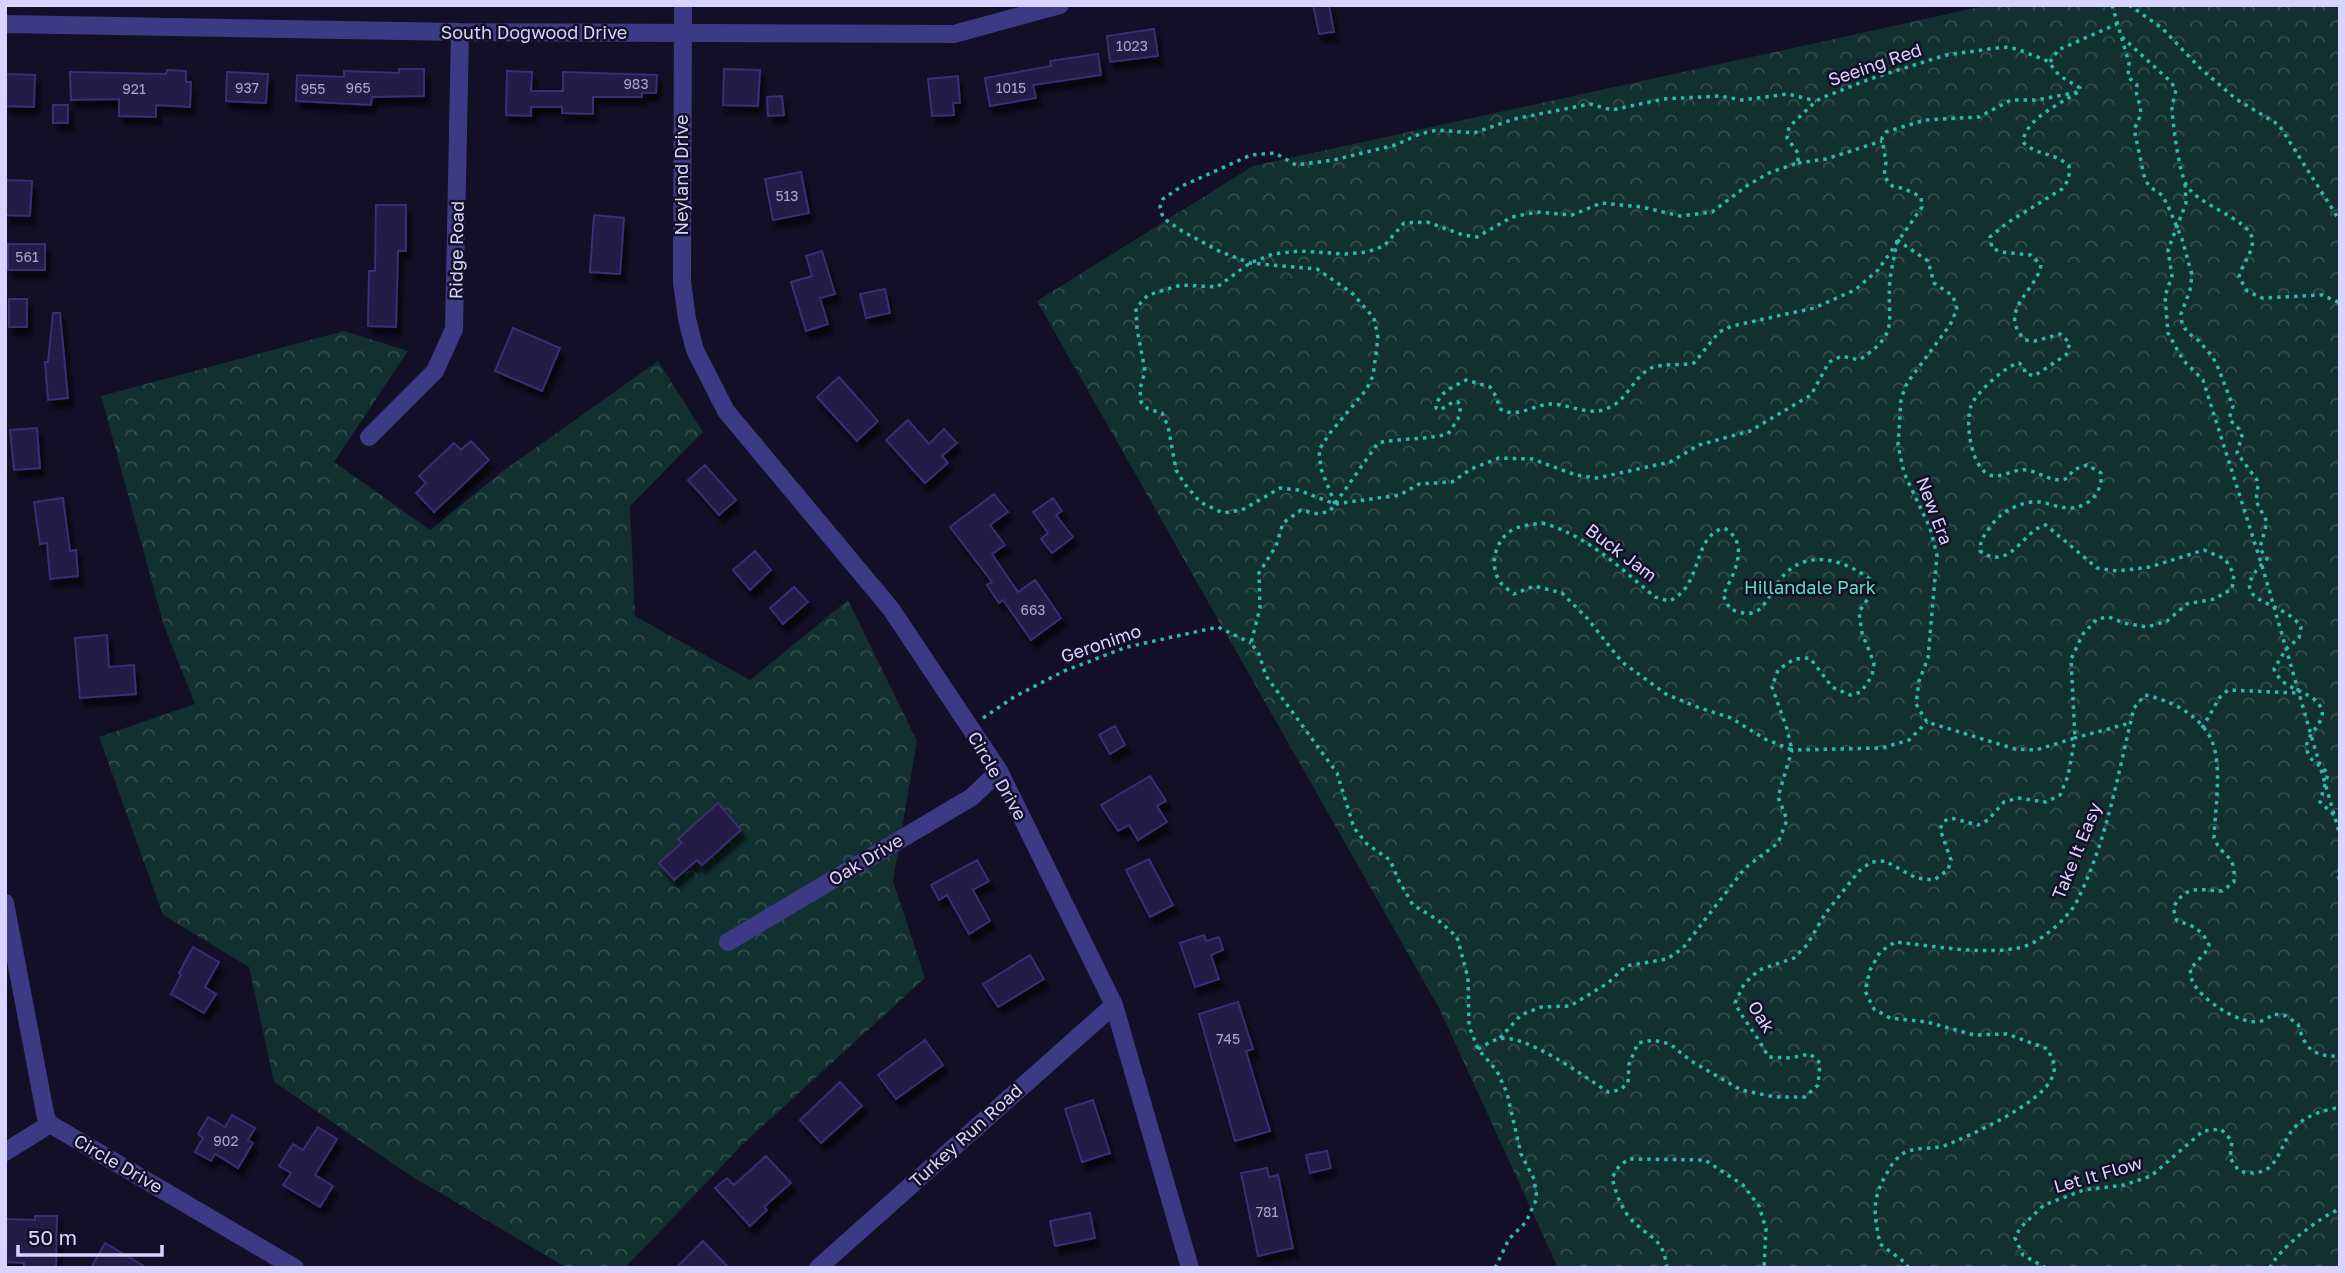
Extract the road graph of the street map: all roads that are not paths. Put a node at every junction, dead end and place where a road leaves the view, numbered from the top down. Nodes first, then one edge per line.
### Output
1 (683, 5) edge
2 (1060, 5) edge
3 (5, 24) edge
4 (460, 32) junction
5 (682, 34) junction
6 (694, 344) joint
7 (369, 437) dead end
8 (999, 771) junction
9 (5, 902) edge
10 (728, 942) dead end
11 (1114, 1005) junction
12 (50, 1124) junction
13 (5, 1152) edge
14 (295, 1268) edge
15 (818, 1268) edge
16 (1190, 1268) edge

1 - 5 street, Neyland Drive
2 - 5 street, South Dogwood Drive
3 - 4 street, South Dogwood Drive
4 - 5 street, South Dogwood Drive
4 - 7 street, Ridge Road
5 - 6 street, Neyland Drive
6 - 8 street, Circle Drive
8 - 10 street, Oak Drive
8 - 11 street, Circle Drive
9 - 12 street
11 - 15 street, Turkey Run Road
11 - 16 street, Circle Drive
12 - 13 street
12 - 14 street, Circle Drive

